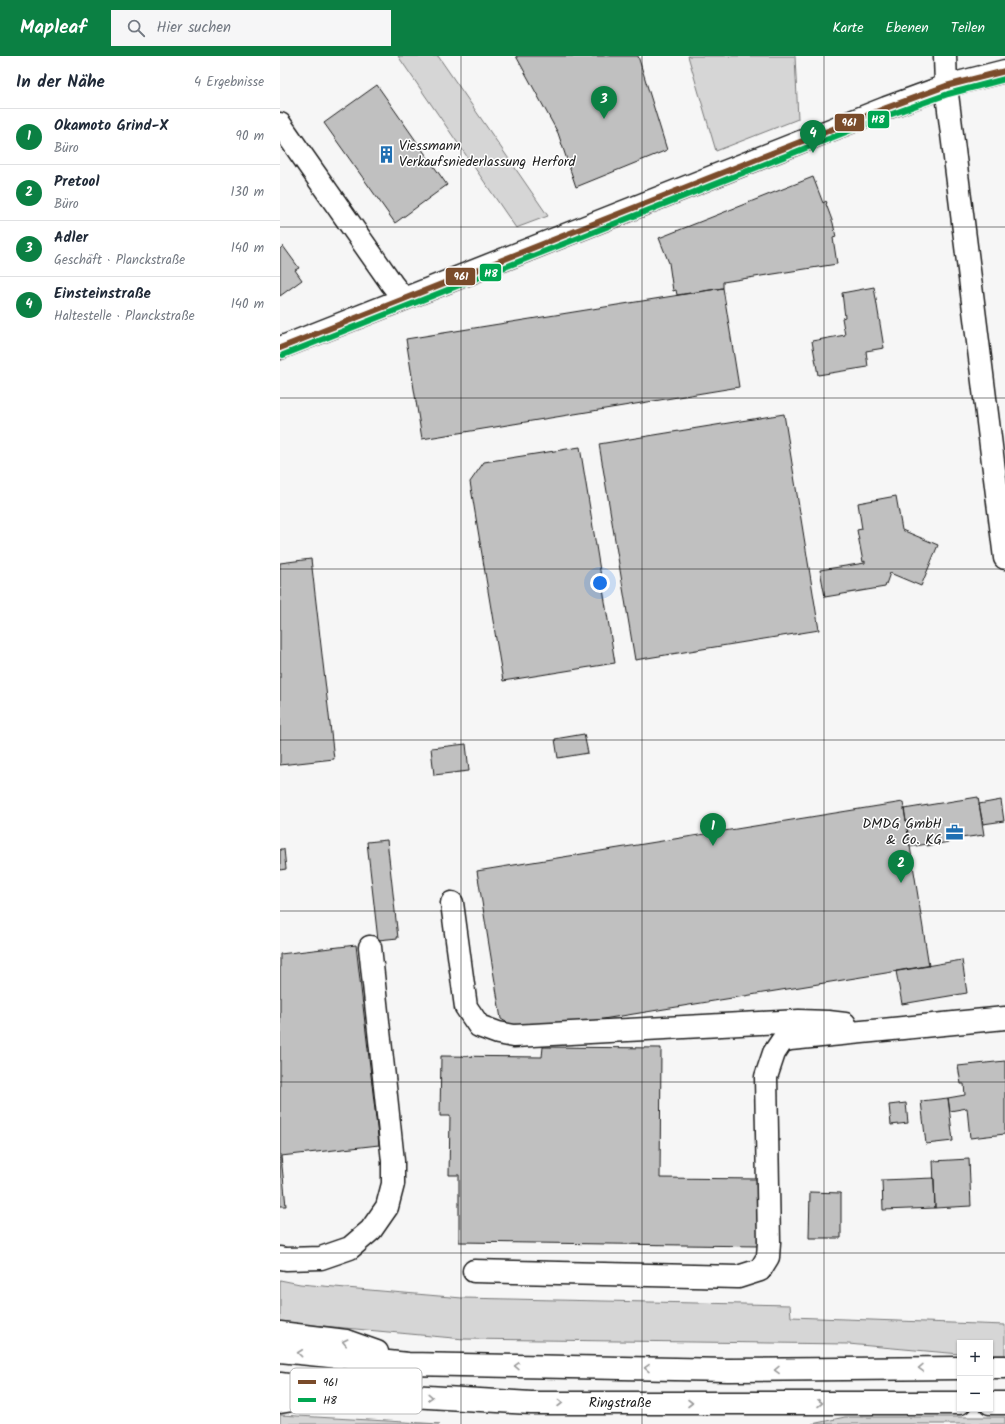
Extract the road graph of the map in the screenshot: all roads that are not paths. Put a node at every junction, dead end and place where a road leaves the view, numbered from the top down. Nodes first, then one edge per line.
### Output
1 (945, 56) edge
2 (1005, 71) edge
3 (946, 86) junction
4 (280, 124) edge
5 (404, 299) junction
6 (280, 348) edge
7 (1005, 558) edge
8 (452, 903) dead end
9 (370, 947) dead end
10 (1005, 1018) edge
11 (867, 1032) junction
12 (280, 1258) edge
13 (474, 1271) dead end
14 (280, 1333) edge
15 (280, 1351) edge
16 (408, 1364) junction
17 (993, 1367) edge
18 (1005, 1367) edge
19 (957, 1368) edge
20 (280, 1384) edge
21 (290, 1385) edge
22 (422, 1397) edge
23 (290, 1400) edge
24 (280, 1402) edge
25 (957, 1403) edge
26 (993, 1403) edge
27 (1005, 1403) edge

1 - 3 main road
2 - 3 main road
3 - 5 main road
3 - 7 main road
4 - 5 main road
5 - 6 main road
8 - 11 main road
9 - 12 main road
10 - 11 main road
11 - 13 main road
16 -> 14 main road
16 -> 15 main road
19 -> 16 main road
17 - 18 main road
20 - 21 main road, Ringstraße
22 -> 25 main road, Ringstraße
23 - 24 main road
26 - 27 main road

